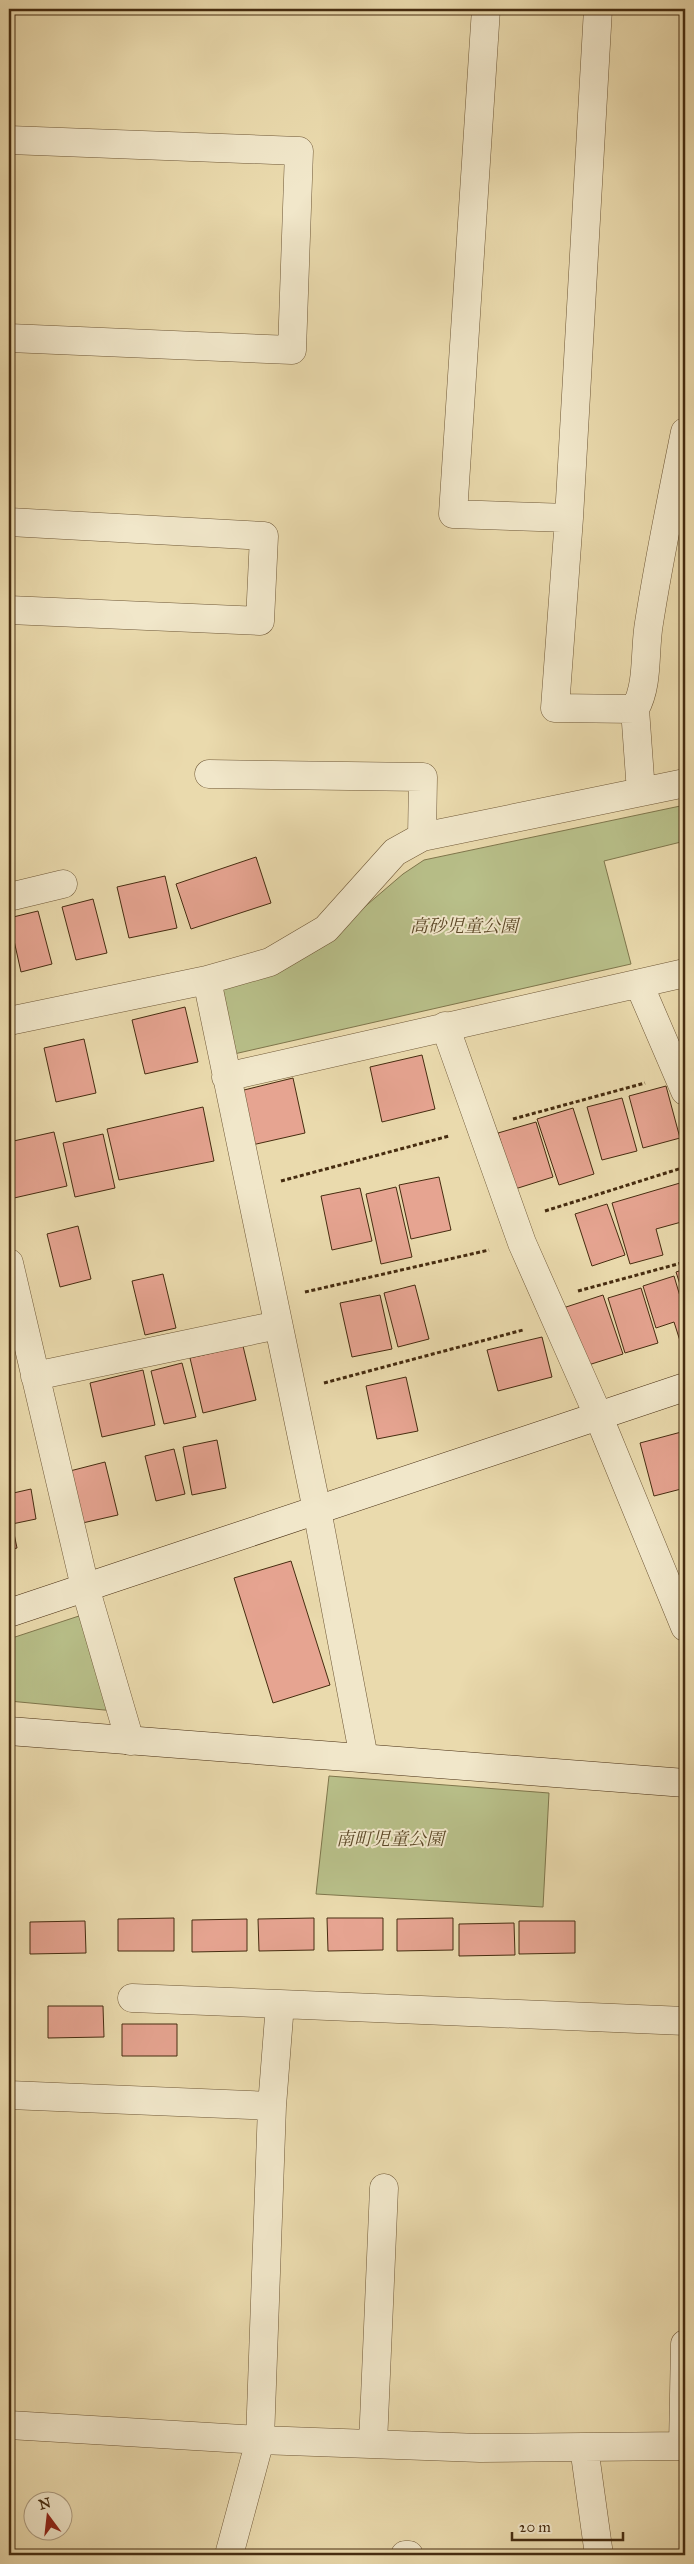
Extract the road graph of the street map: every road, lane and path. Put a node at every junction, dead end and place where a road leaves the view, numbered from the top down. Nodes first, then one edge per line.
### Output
1 (486, 9) edge
2 (598, 9) edge
3 (9, 140) edge
4 (9, 338) edge
5 (685, 432) edge
6 (569, 518) junction
7 (9, 522) edge
8 (9, 610) edge
9 (635, 709) junction
10 (209, 774) dead end
11 (685, 783) edge
12 (641, 792) junction
13 (422, 837) junction
14 (63, 884) dead end
15 (9, 897) edge
16 (685, 973) edge
17 (207, 980) junction
18 (639, 984) junction
19 (9, 1021) edge
20 (445, 1026) junction
21 (226, 1077) junction
22 (682, 1083) edge
23 (481, 1128) junction
24 (685, 1167) edge
25 (249, 1189) junction
26 (518, 1232) junction
27 (685, 1262) edge
28 (9, 1263) edge
29 (551, 1310) junction
30 (276, 1313) junction
31 (35, 1376) junction
32 (685, 1386) edge
33 (292, 1392) junction
34 (598, 1416) junction
35 (317, 1510) junction
36 (85, 1588) junction
37 (9, 1613) edge
38 (685, 1627) edge
39 (9, 1731) edge
40 (130, 1741) junction
41 (364, 1758) junction
42 (685, 1783) edge
43 (132, 1998) dead end
44 (280, 2004) junction
45 (685, 2021) edge
46 (9, 2095) edge
47 (272, 2106) junction
48 (384, 2188) dead end
49 (685, 2344) edge
50 (9, 2425) edge
51 (260, 2440) junction
52 (373, 2444) junction
53 (684, 2446) edge
54 (584, 2447) junction
55 (229, 2555) edge
56 (405, 2555) edge
57 (409, 2555) edge
58 (599, 2555) edge

1 - 6 street
2 - 6 street
3 - 4 street
5 - 9 street
6 - 9 street
7 - 8 street
9 - 12 street
10 - 13 street
11 - 12 street
12 - 13 street
13 - 17 street
14 - 15 street
16 - 18 street
17 - 19 street
17 - 21 street
18 - 20 street
18 - 22 street
20 - 21 street
20 - 23 street
21 - 25 street
22 - 23 path
23 - 25 path
23 - 26 street
24 - 26 path
25 - 30 street
26 - 29 street
26 - 30 path
27 - 29 path
28 - 31 street
29 - 33 path
29 - 34 street
30 - 31 street
30 - 33 street
31 - 36 street
32 - 34 street
33 - 35 street
34 - 35 street
34 - 38 street
35 - 36 street
35 - 41 street
36 - 37 street
36 - 40 street
39 - 40 street
40 - 41 street
41 - 42 street
43 - 44 street
44 - 45 street
44 - 47 street
46 - 47 street
47 - 51 street
48 - 52 street
49 - 53 street
50 - 51 street
51 - 52 street
51 - 55 street
52 - 54 street
53 - 54 street
54 - 58 street
56 - 57 street

